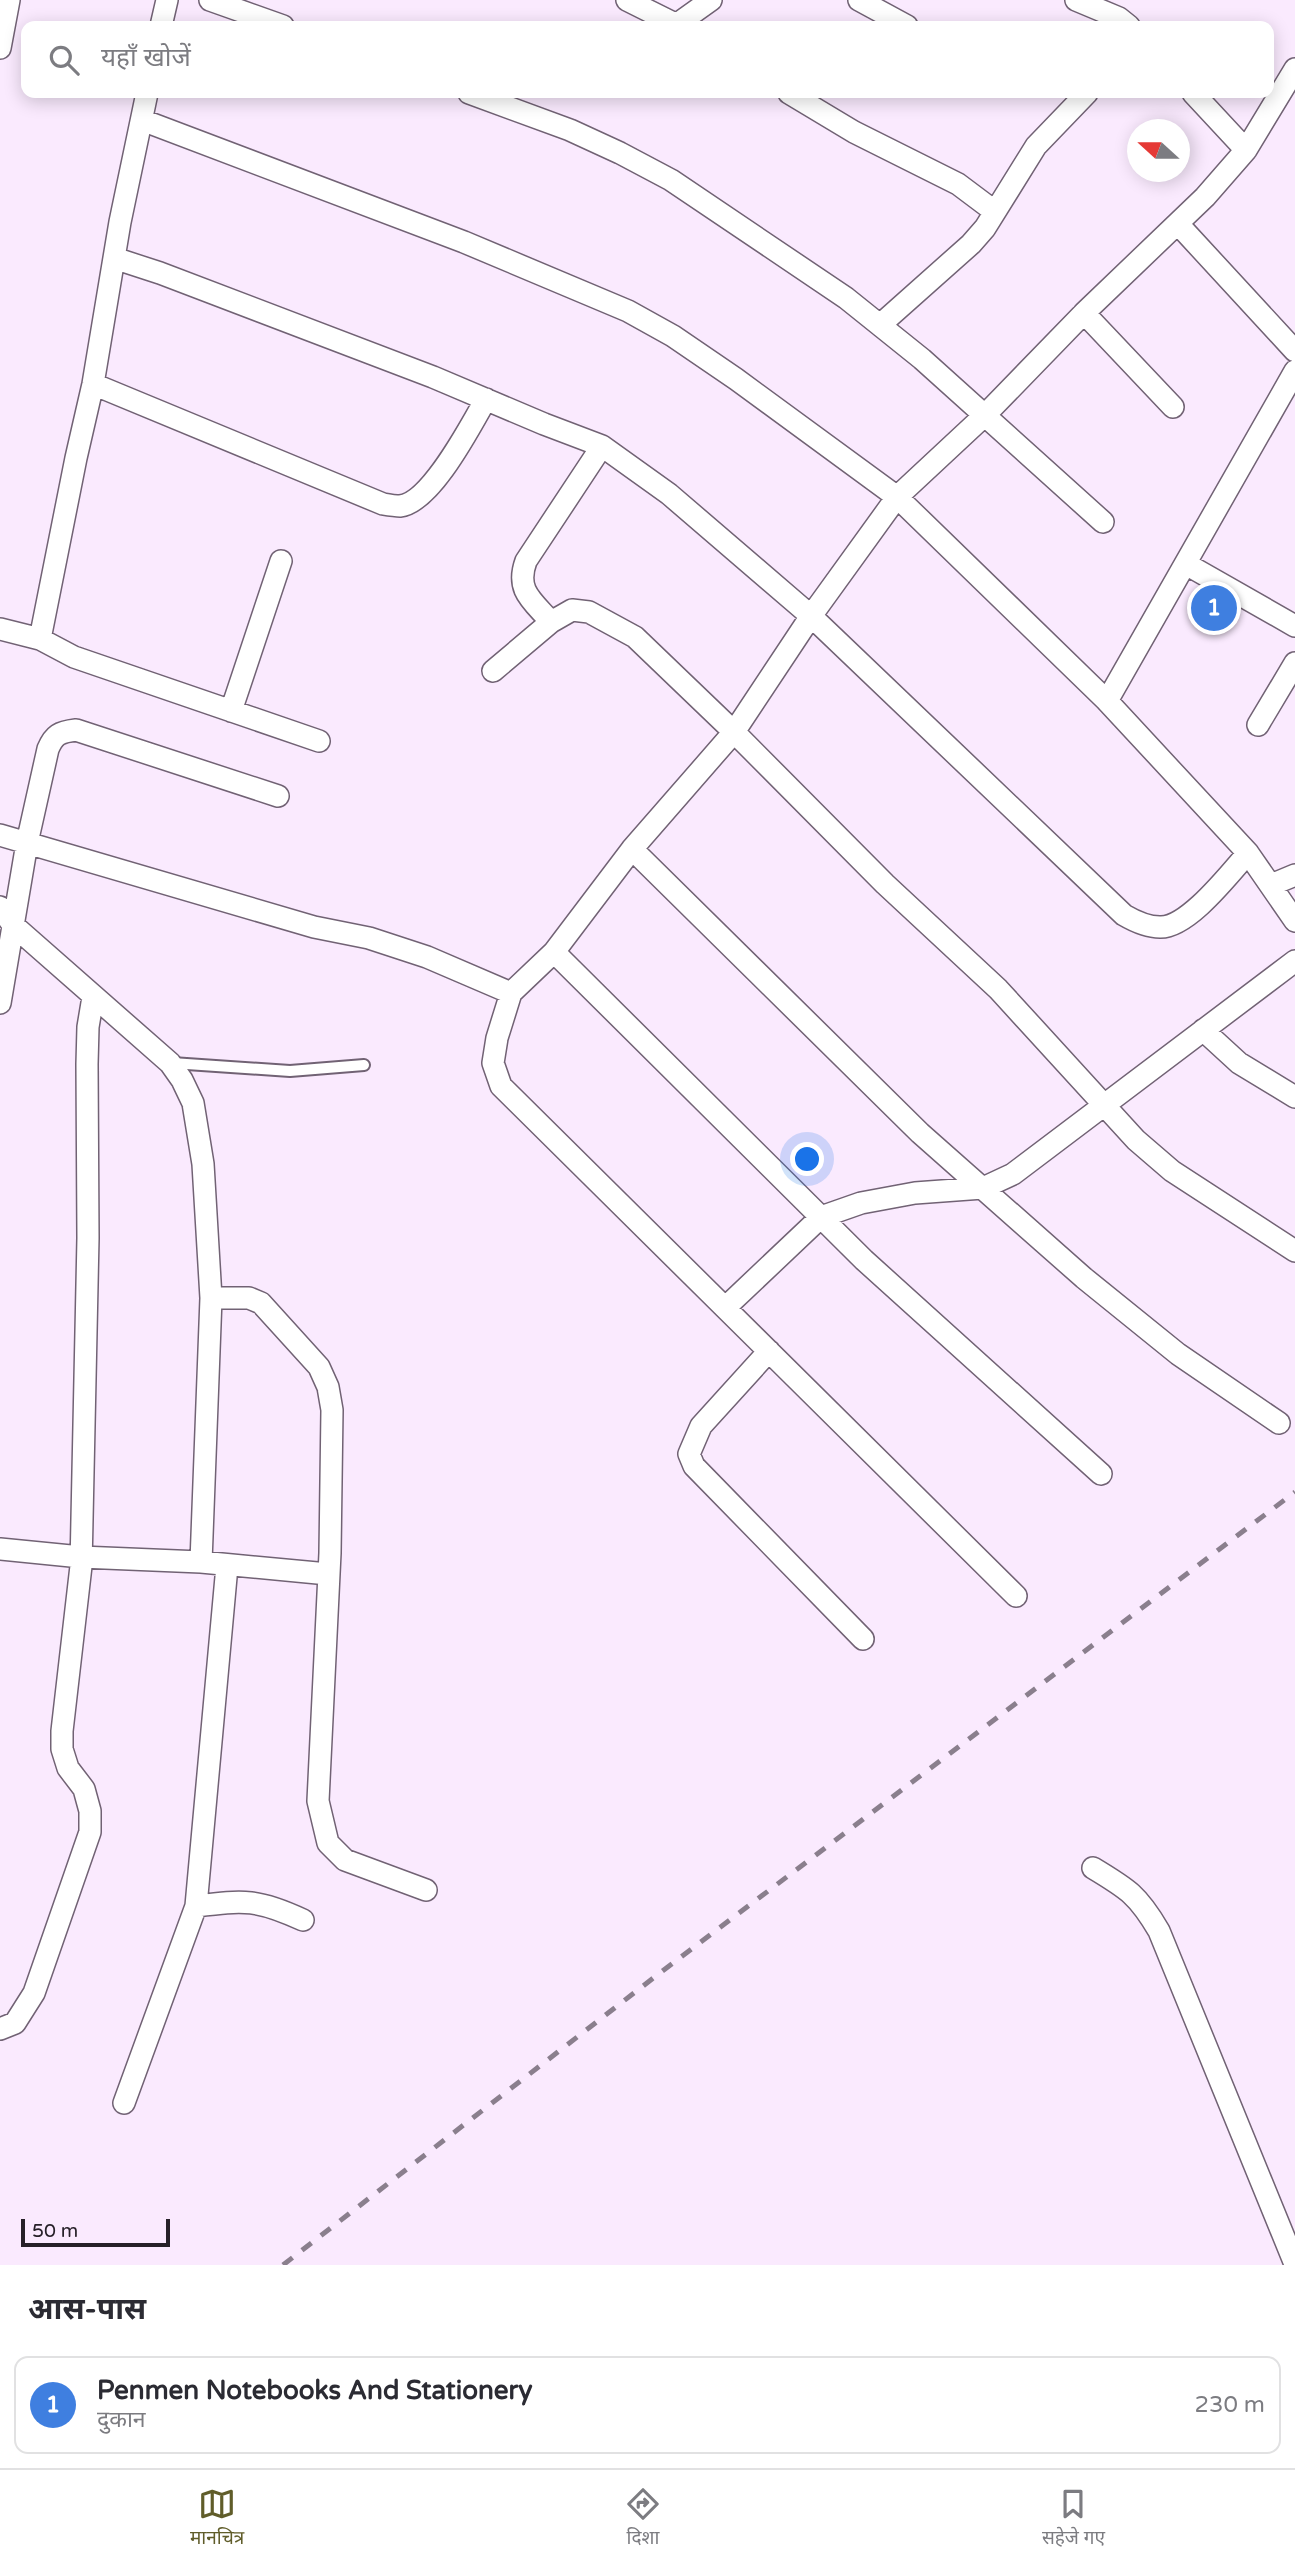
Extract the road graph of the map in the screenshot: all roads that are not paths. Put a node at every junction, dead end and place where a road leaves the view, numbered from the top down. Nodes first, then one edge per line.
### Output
1 (9, 0) edge
2 (167, 0) edge
3 (209, 0) edge
4 (710, 0) edge
5 (859, 0) edge
6 (1076, 0) edge
7 (631, 1) edge
8 (162, 21) edge
9 (269, 21) edge
10 (669, 21) edge
11 (673, 21) edge
12 (898, 21) edge
13 (1123, 21) edge
14 (0, 48) edge
15 (1295, 69) edge
16 (146, 98) edge
17 (484, 98) edge
18 (797, 98) edge
19 (1082, 98) edge
20 (1198, 98) edge
21 (142, 120) junction
22 (1246, 150) junction
23 (994, 211) junction
24 (1178, 224) junction
25 (114, 258) junction
26 (1084, 313) junction
27 (880, 325) junction
28 (1295, 351) edge
29 (1295, 371) edge
30 (93, 384) junction
31 (486, 399) junction
32 (1173, 407) dead end
33 (985, 415) junction
34 (602, 446) junction
35 (897, 497) junction
36 (1103, 522) dead end
37 (281, 561) dead end
38 (1186, 564) junction
39 (811, 616) junction
40 (551, 622) junction
41 (1295, 626) edge
42 (0, 629) edge
43 (40, 639) junction
44 (1295, 663) edge
45 (493, 671) dead end
46 (1107, 701) junction
47 (231, 711) junction
48 (1258, 725) dead end
49 (734, 732) junction
50 (319, 741) dead end
51 (278, 796) dead end
52 (0, 835) edge
53 (27, 843) junction
54 (632, 849) junction
55 (1248, 853) junction
56 (1295, 875) edge
57 (1271, 885) junction
58 (0, 908) edge
59 (1295, 921) edge
60 (13, 925) junction
61 (554, 952) junction
62 (1295, 961) edge
63 (511, 993) junction
64 (93, 997) junction
65 (0, 1003) edge
66 (1203, 1030) junction
67 (170, 1063) junction
68 (363, 1065) dead end
69 (1295, 1097) edge
70 (1104, 1105) junction
71 (983, 1188) junction
72 (821, 1217) junction
73 (1295, 1251) edge
74 (211, 1298) junction
75 (726, 1307) junction
76 (769, 1351) junction
77 (1279, 1423) dead end
78 (1101, 1474) dead end
79 (0, 1549) edge
80 (81, 1557) junction
81 (201, 1562) junction
82 (228, 1566) junction
83 (327, 1574) junction
84 (1016, 1596) dead end
85 (863, 1639) dead end
86 (1093, 1868) dead end
87 (426, 1889) dead end
88 (196, 1906) junction
89 (303, 1920) dead end
90 (0, 2029) edge
91 (124, 2103) dead end
92 (1295, 2264) edge

1 - 14 street
2 - 8 street
3 - 9 street
4 - 11 street
5 - 12 street
6 - 13 street
7 - 10 street
15 - 22 street
16 - 21 street
17 - 27 street
18 - 23 street
19 - 23 street
20 - 22 street
21 - 25 street
21 - 35 street
22 - 24 street
23 - 27 street
24 - 26 street
24 - 28 street
25 - 30 street
25 - 31 street
26 - 32 street
26 - 33 street
27 - 33 street
29 - 38 street
30 - 31 street
30 - 43 street
31 - 34 street
33 - 35 street
33 - 36 street
34 - 39 street
34 - 40 street
35 - 39 street
35 - 46 street
37 - 47 street
38 - 41 street
38 - 46 street
39 - 49 street
39 - 55 street
40 - 45 street
40 - 49 street
42 - 43 street
43 - 47 street
44 - 48 street
46 - 55 street
47 - 50 street
49 - 54 street
49 - 70 street
51 - 53 street
52 - 53 street
53 - 60 street
53 - 63 street
54 - 61 street
54 - 71 street
55 - 57 street
56 - 57 street
57 - 59 street
58 - 60 street
60 - 64 street
60 - 65 street
61 - 63 street
61 - 72 street
62 - 66 street
63 - 75 street
64 - 67 street
64 - 80 street
66 - 69 street
66 - 70 street
67 - 68 lane
67 - 74 street
70 - 71 street
70 - 73 street
71 - 72 street
71 - 77 street
72 - 75 street
72 - 78 street
74 - 81 street
74 - 83 street
75 - 76 street
76 - 84 street
76 - 85 street
79 - 80 street
80 - 81 street
80 - 90 street
81 - 82 street
82 - 83 street
82 - 88 street
83 - 87 street
86 - 92 street
88 - 89 street
88 - 91 street

